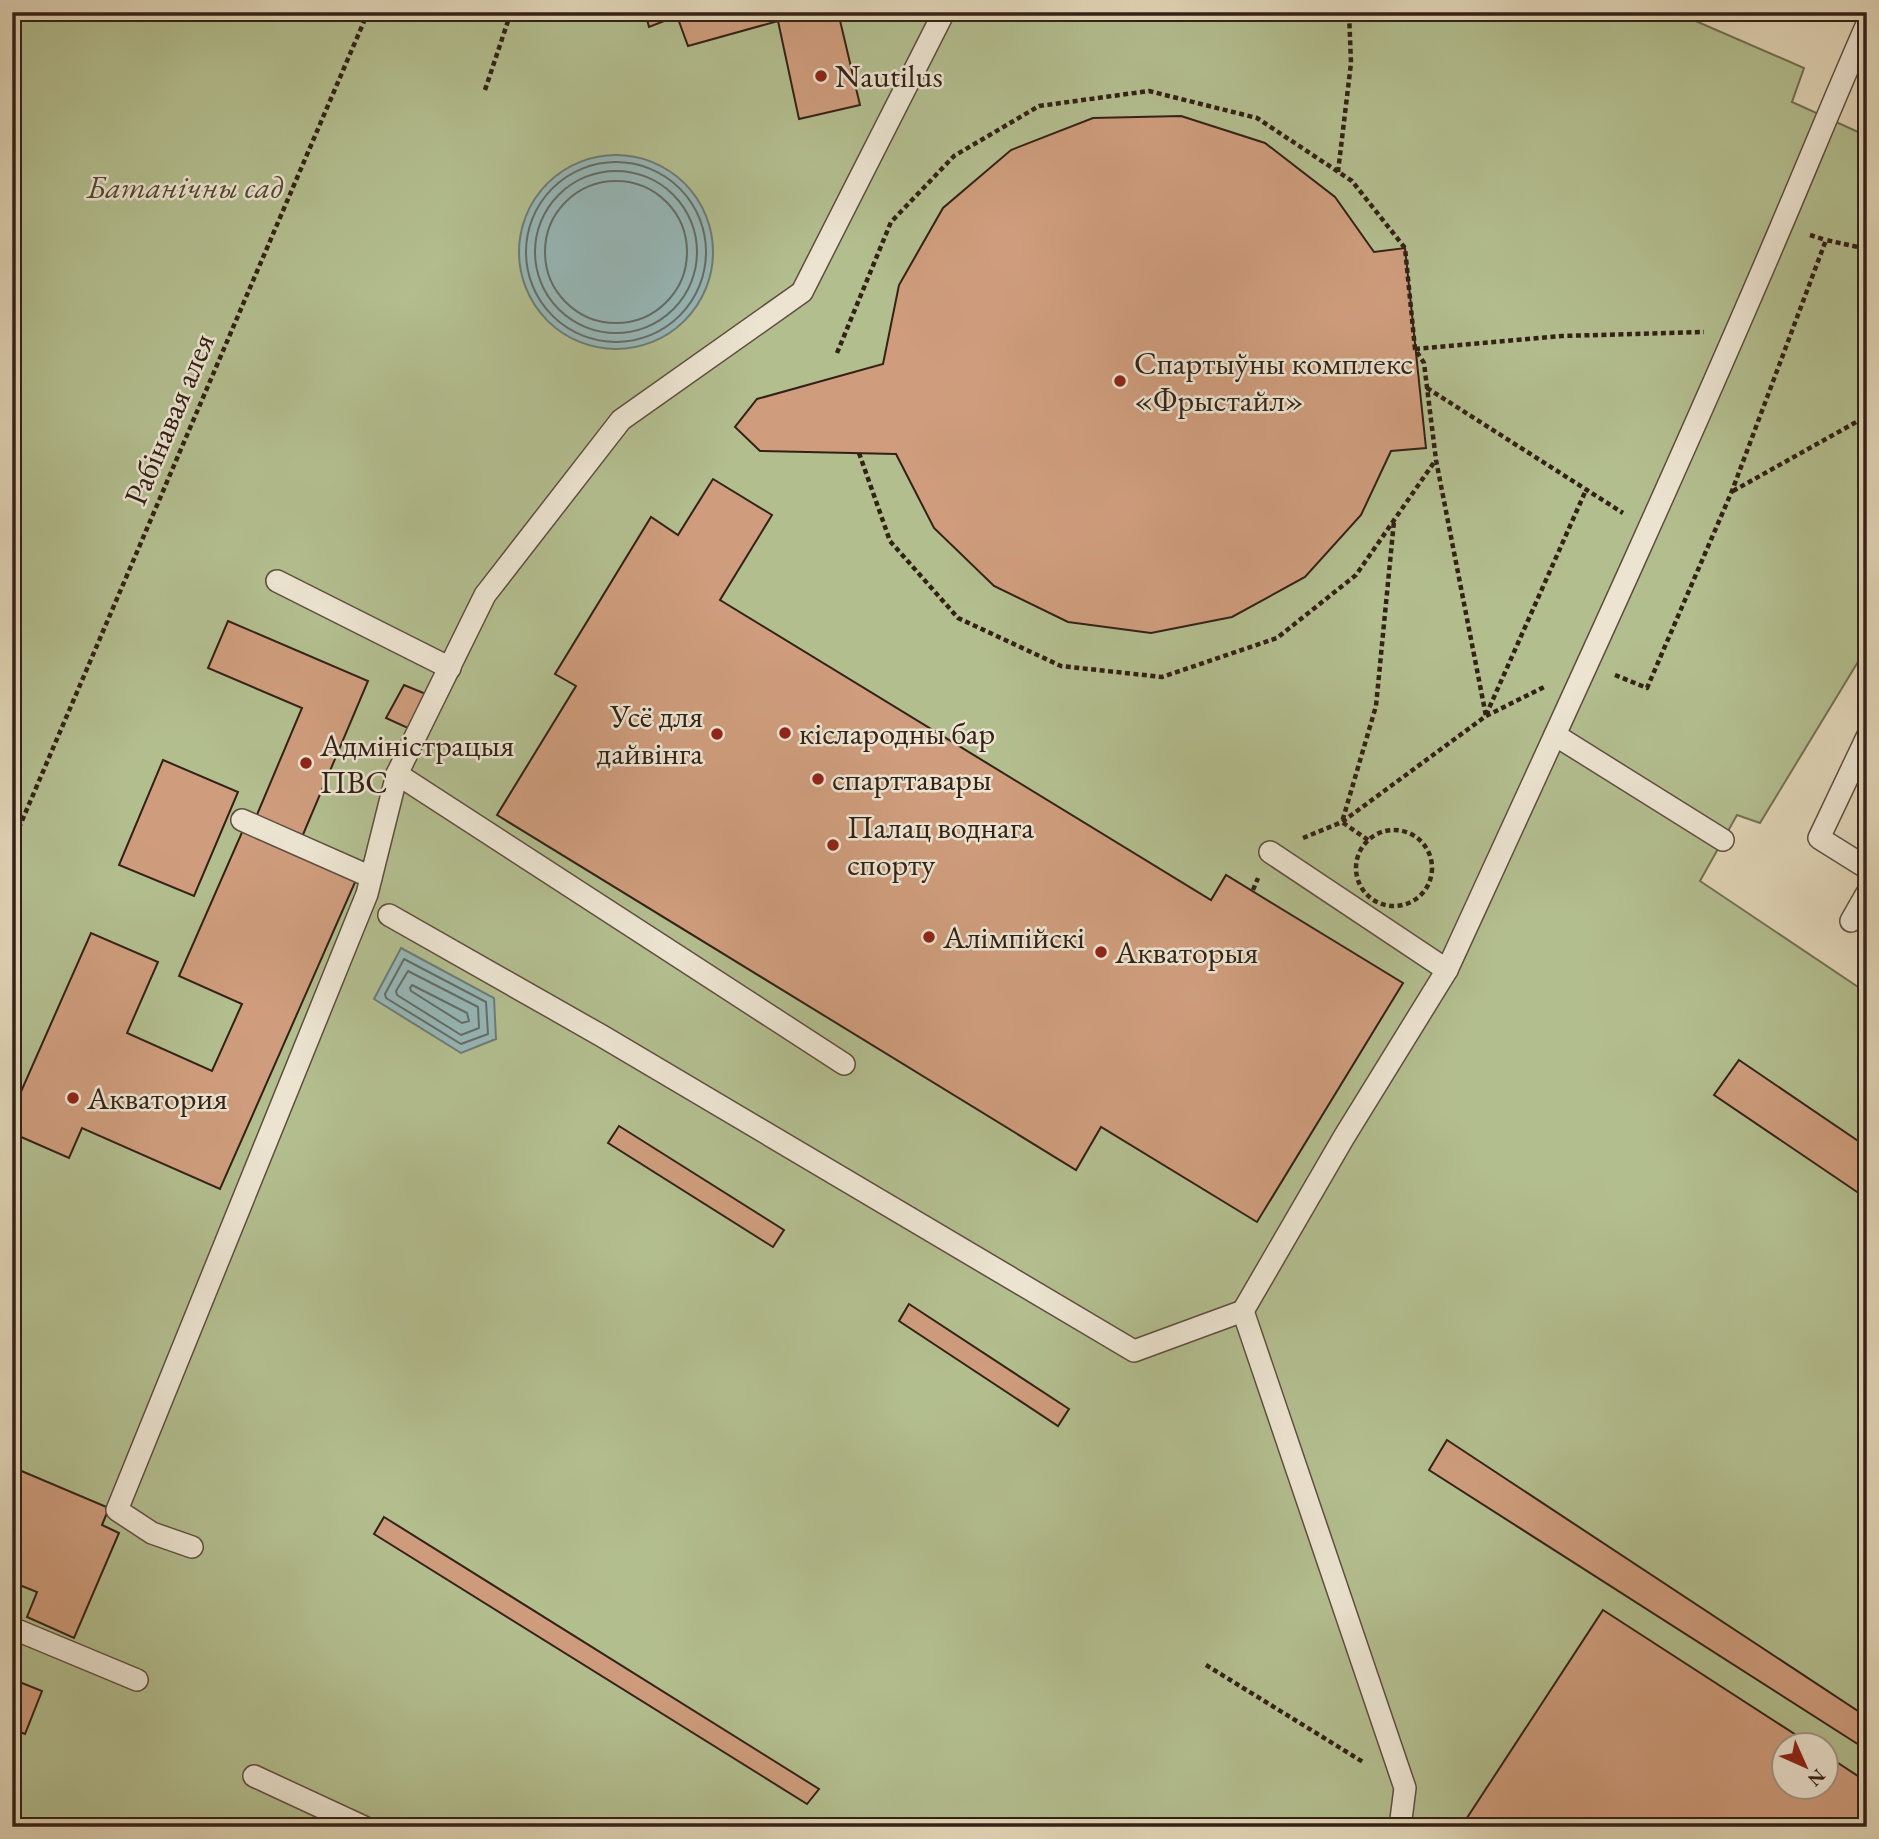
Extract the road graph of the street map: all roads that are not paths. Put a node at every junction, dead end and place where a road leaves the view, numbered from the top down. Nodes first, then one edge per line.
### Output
1 (944, 12) edge
2 (1867, 24) edge
3 (277, 581) dead end
4 (450, 668) junction
5 (1555, 735) junction
6 (1867, 737) edge
7 (397, 774) junction
8 (242, 820) dead end
9 (1723, 840) dead end
10 (1270, 852) road end
11 (1867, 868) edge
12 (371, 877) junction
13 (1867, 893) edge
14 (389, 915) dead end
15 (1852, 921) dead end
16 (1447, 970) junction
17 (844, 1064) dead end
18 (1243, 1311) junction
19 (191, 1547) dead end
20 (12, 1628) edge
21 (137, 1680) dead end
22 (254, 1776) dead end
23 (364, 1827) edge
24 (1400, 1827) edge

1 - 4 lane
2 - 5 lane
3 - 4 lane
4 - 7 lane
5 - 9 lane
5 - 16 lane
6 - 11 lane
7 - 12 lane
7 - 17 lane
8 - 12 lane
10 - 16 lane
12 - 19 lane
13 - 15 lane
14 - 18 lane
16 - 18 lane
18 - 24 lane
20 - 21 lane
22 - 23 lane

